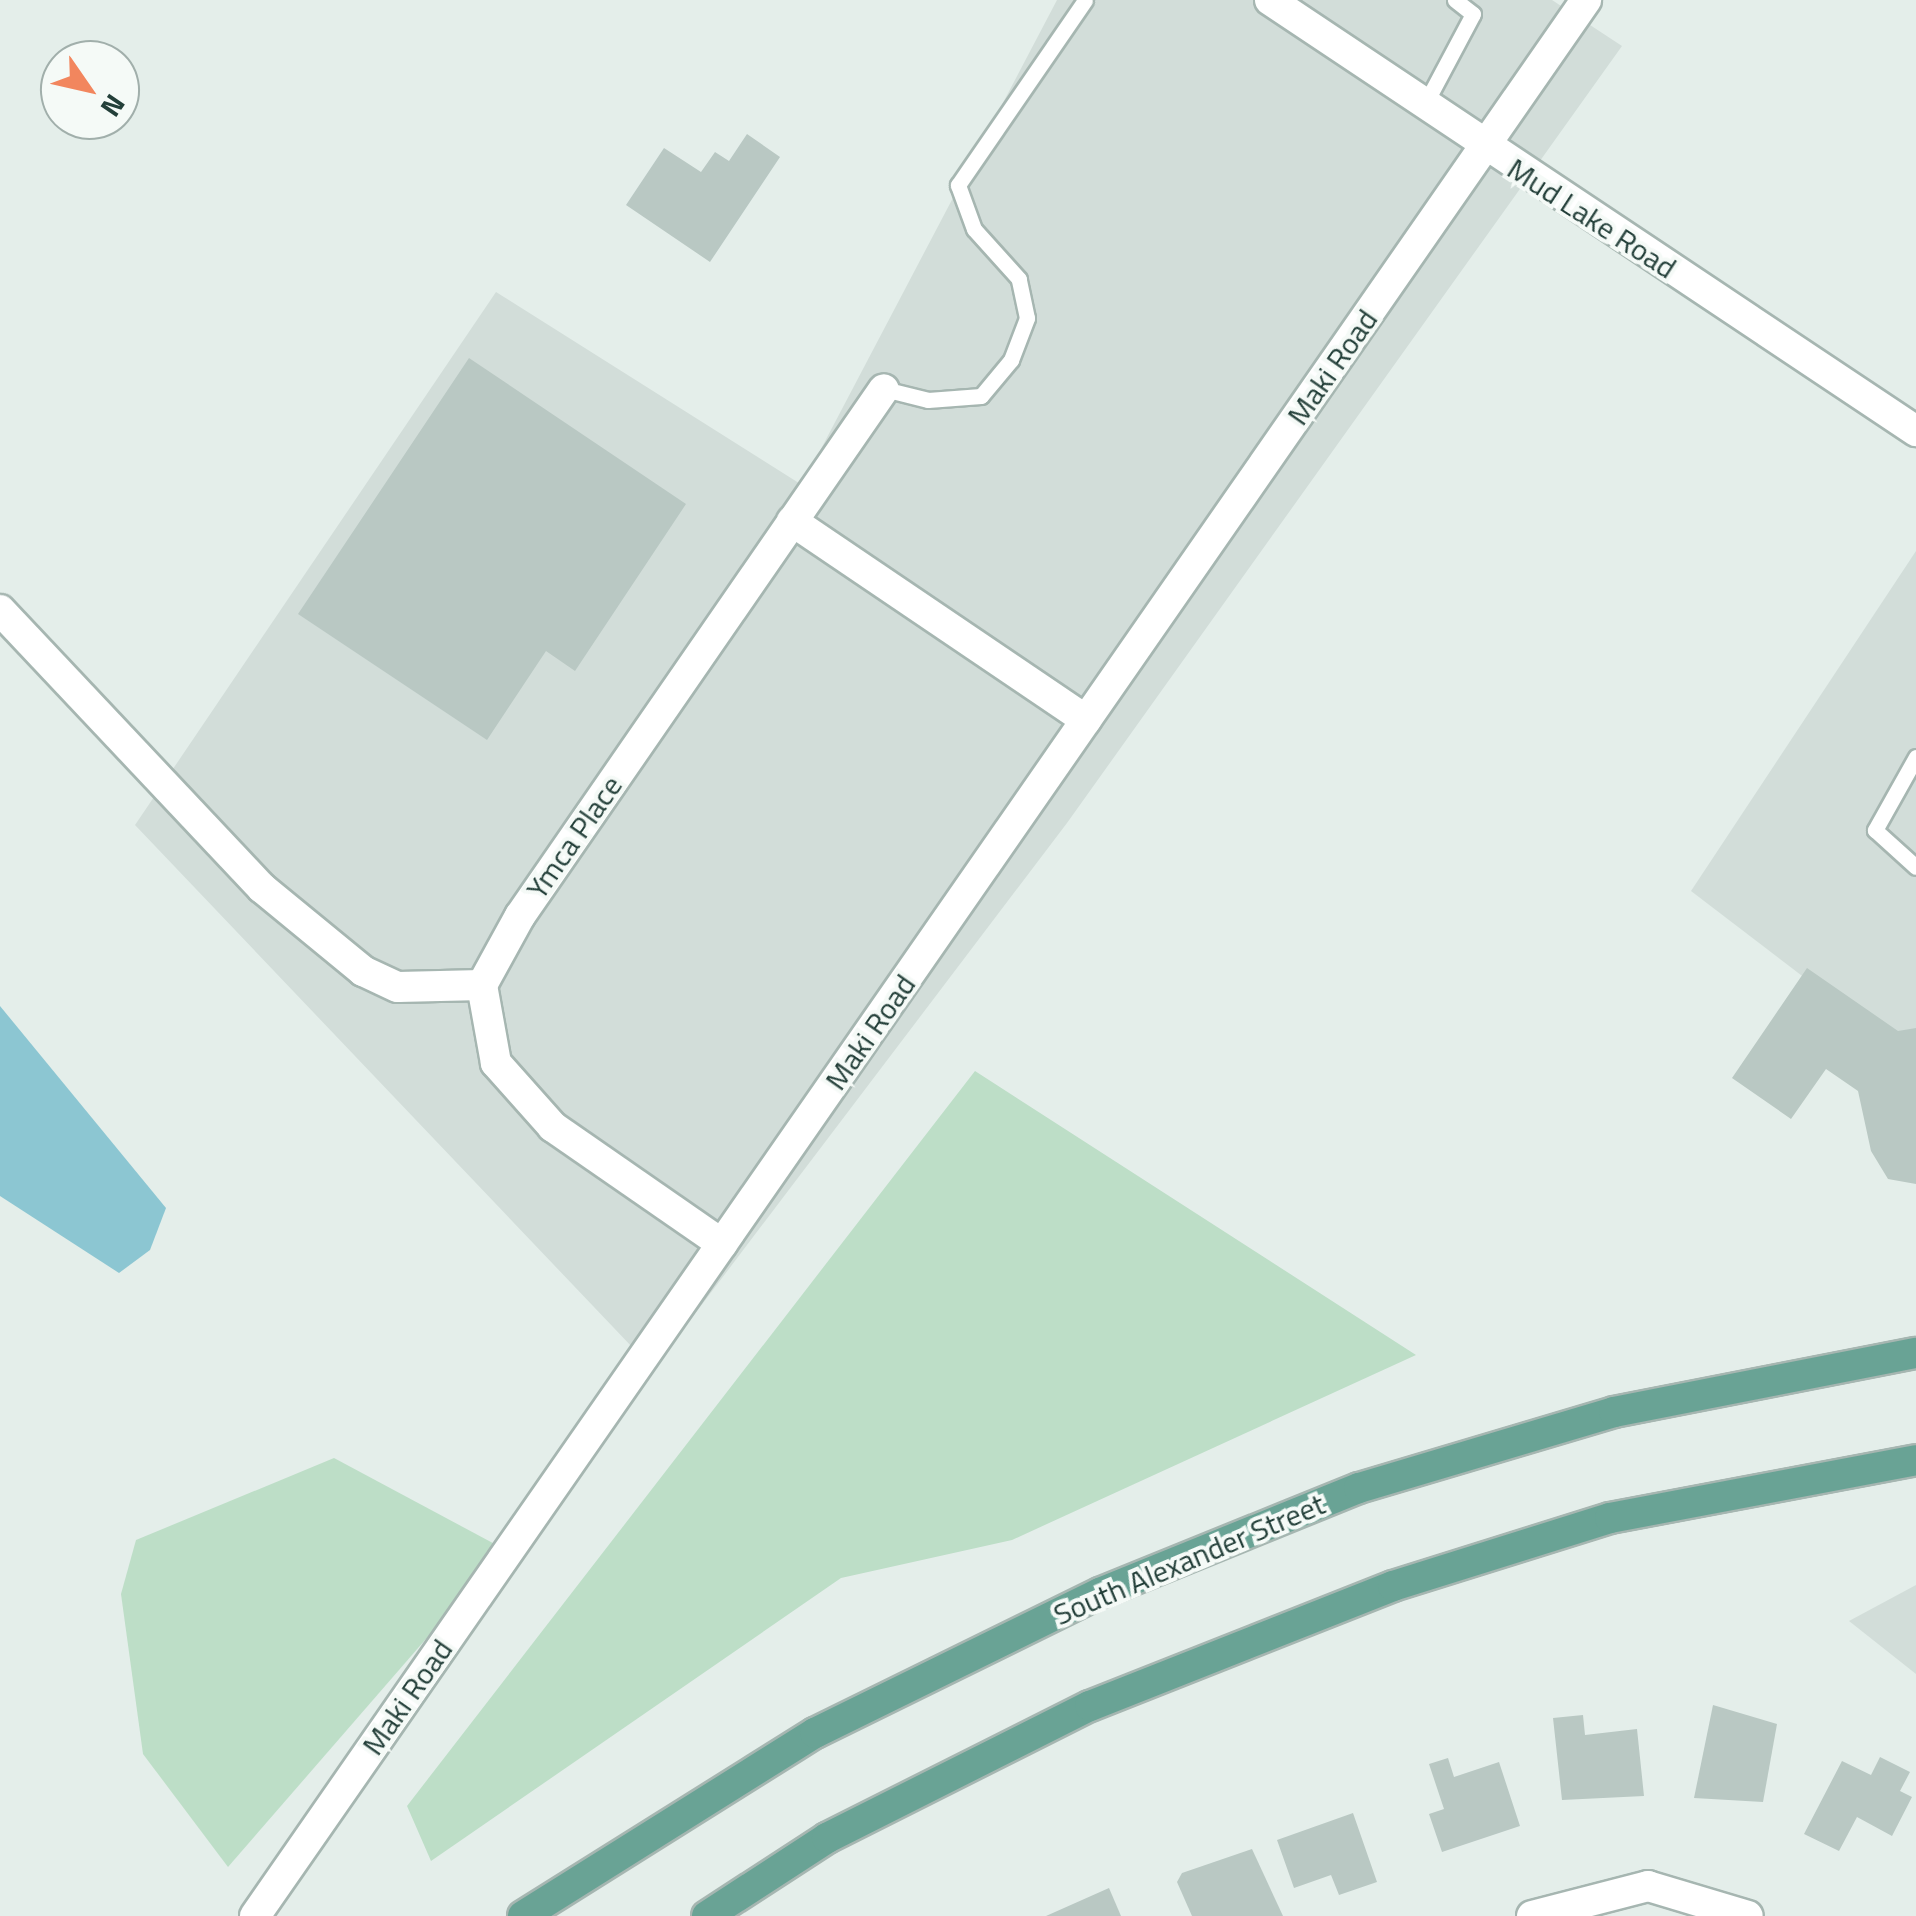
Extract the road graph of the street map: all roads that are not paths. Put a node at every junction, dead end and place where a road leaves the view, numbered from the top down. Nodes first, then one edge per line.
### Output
1 (1086, 0) edge
2 (1270, 0) edge
3 (1455, 0) edge
4 (1586, 0) edge
5 (1424, 106) junction
6 (1484, 147) junction
7 (884, 388) joint
8 (1916, 431) edge
9 (792, 522) junction
10 (0, 610) edge
11 (1086, 720) junction
12 (1916, 758) edge
13 (1916, 867) edge
14 (482, 985) junction
15 (722, 1244) junction
16 (1916, 1353) edge
17 (1916, 1460) edge
18 (255, 1916) edge
19 (523, 1916) edge
20 (707, 1916) edge
21 (1532, 1916) edge
22 (1748, 1916) edge

1 - 7 lane
2 - 5 street, Mud Lake Road
3 - 5 lane
4 - 6 street, Maki Road
5 - 6 street, Mud Lake Road
6 - 8 street, Mud Lake Road
6 - 11 street, Maki Road
7 - 9 street, Ymca Place
9 - 11 street
9 - 14 street, Ymca Place
10 - 14 street
11 - 15 street, Maki Road
12 - 13 lane
14 - 15 street
15 - 18 street, Maki Road
16 - 19 main road, South Alexander Street
17 - 20 main road
21 - 22 street

